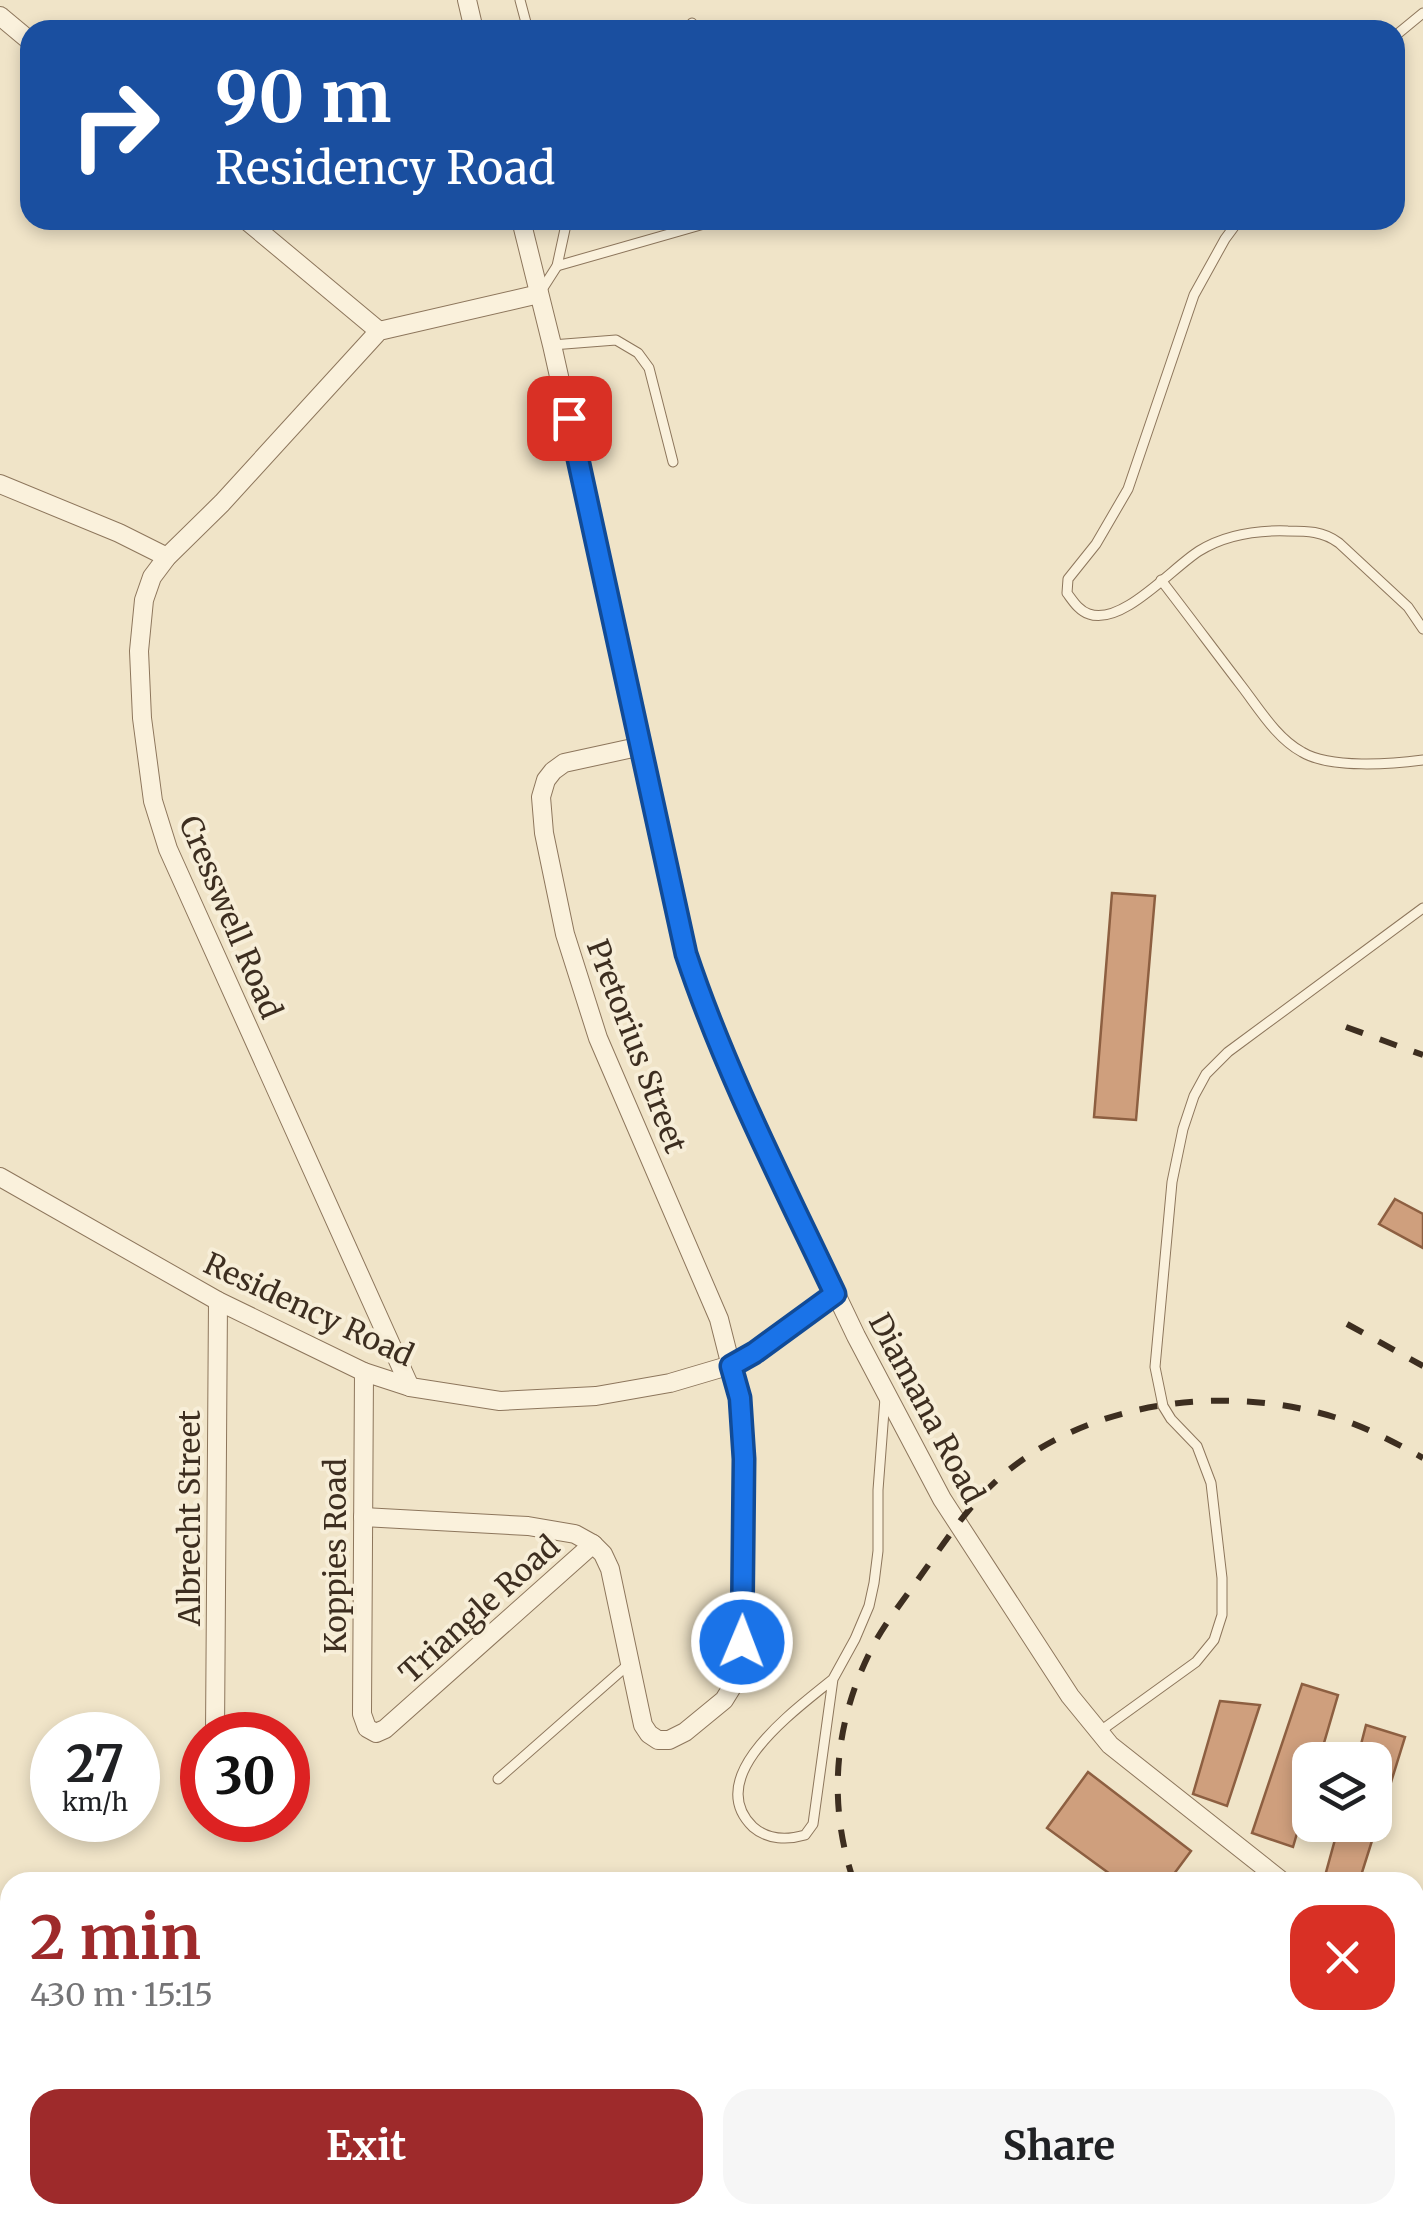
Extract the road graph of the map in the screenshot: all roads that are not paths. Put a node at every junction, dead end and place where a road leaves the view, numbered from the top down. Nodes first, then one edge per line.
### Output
1 (0, 16) edge
2 (20, 33) edge
3 (258, 230) edge
4 (523, 230) edge
5 (566, 230) edge
6 (683, 230) edge
7 (1232, 230) edge
8 (557, 266) junction
9 (539, 294) junction
10 (379, 330) junction
11 (552, 346) junction
12 (672, 462) dead end
13 (0, 484) edge
14 (167, 557) junction
15 (1161, 580) junction
16 (1423, 630) edge
17 (642, 746) junction
18 (1423, 760) edge
19 (1422, 910) edge
20 (0, 1178) edge
21 (835, 1294) junction
22 (218, 1301) junction
23 (731, 1366) junction
24 (364, 1372) junction
25 (410, 1387) junction
26 (885, 1394) junction
27 (363, 1517) junction
28 (593, 1544) junction
29 (630, 1663) junction
30 (832, 1679) junction
31 (215, 1712) edge
32 (1098, 1732) junction
33 (376, 1733) joint
34 (498, 1779) dead end
35 (1270, 1872) edge

1 - 2 street
3 - 10 street
4 - 9 street, Diamana Road
5 - 8 lane
6 - 8 lane
7 - 15 lane
8 - 9 lane
9 - 10 street
9 - 11 street, Diamana Road
10 - 14 street, Cresswell Road
11 - 12 lane
11 - 17 street, Diamana Road
13 - 14 street
14 - 25 street, Cresswell Road
15 - 16 lane
15 - 18 lane
17 - 21 street, Diamana Road
17 - 23 street, Pretorius Street
19 - 32 lane
20 - 22 street, Residency Road
21 - 23 street, Residency Road
21 - 26 street, Diamana Road
22 - 24 street, Residency Road
22 - 31 street, Albrecht Street
23 - 25 street, Residency Road
23 - 29 street, Triangle Road
24 - 25 street, Residency Road
24 - 27 street, Koppies Road
26 - 30 lane
26 - 32 street, Diamana Road
27 - 28 street
27 - 33 street, Koppies Road
28 - 29 street, Triangle Road
28 - 33 street, Triangle Road
29 - 34 lane
30 - 30 lane
32 - 35 street, Diamana Road

